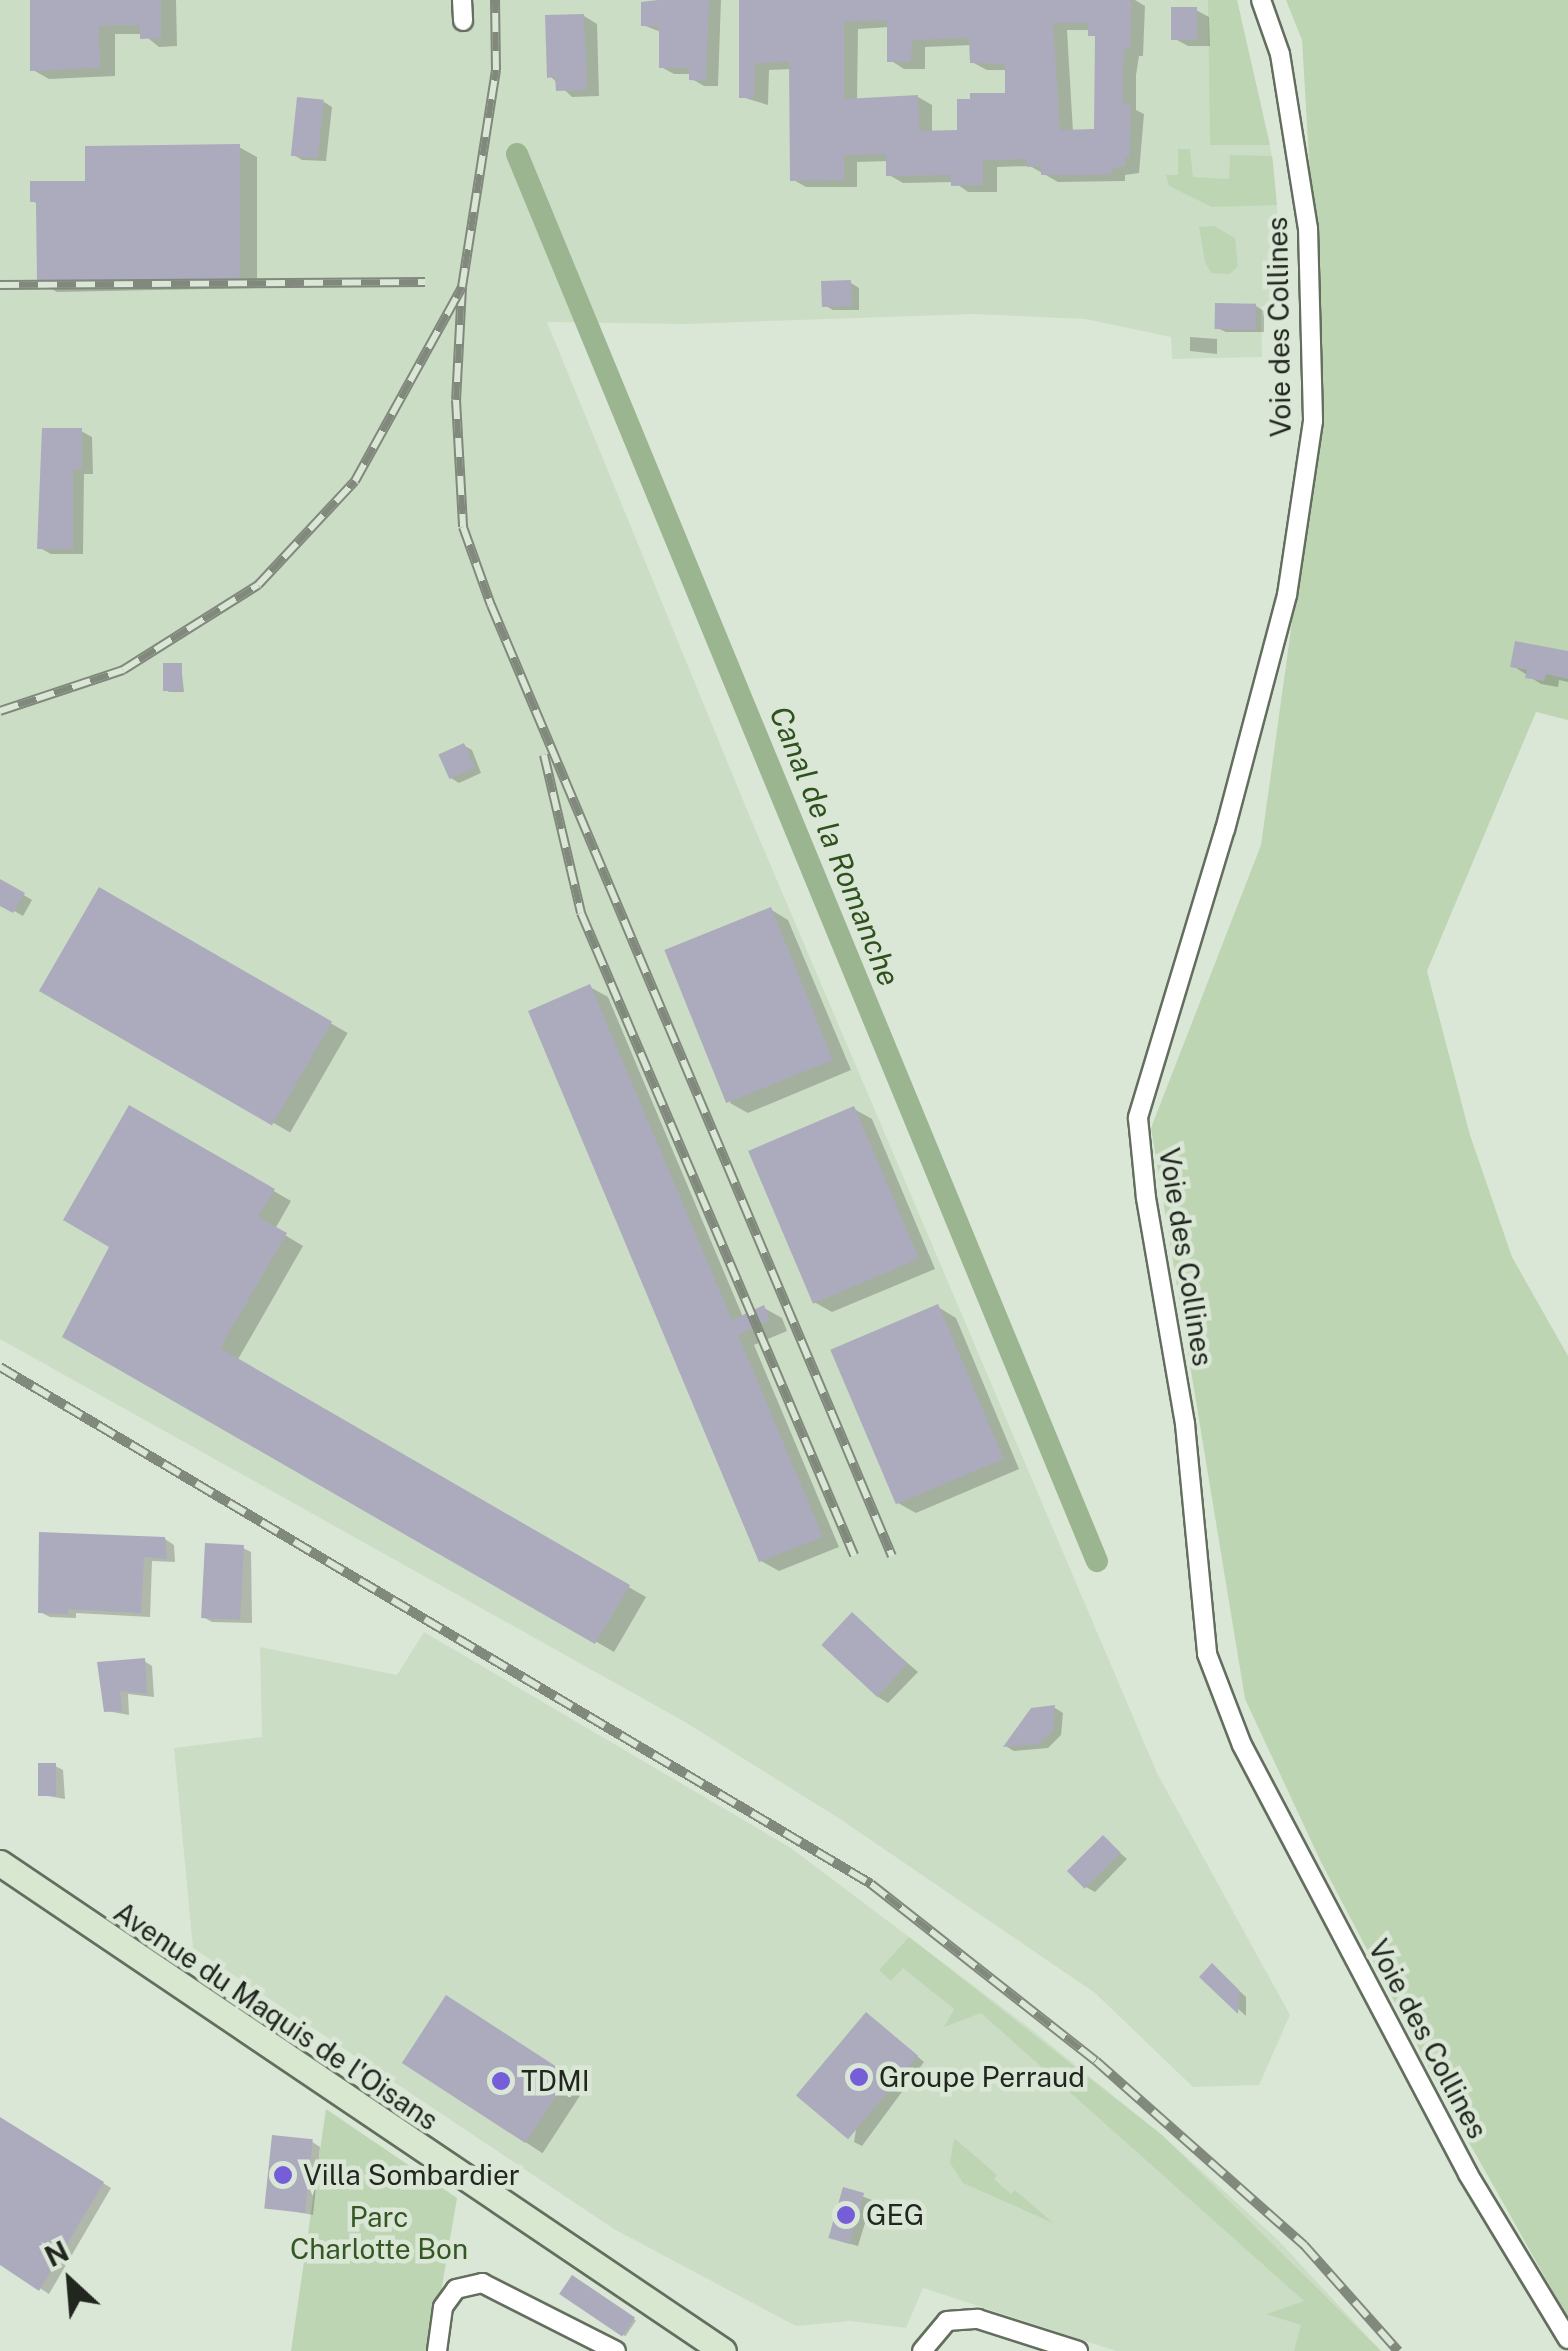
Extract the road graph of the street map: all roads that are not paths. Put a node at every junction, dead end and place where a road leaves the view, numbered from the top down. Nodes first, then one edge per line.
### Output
1 (462, 0) edge
2 (1261, 0) edge
3 (463, 22) dead end
4 (0, 1863) edge
5 (947, 2321) junction
6 (1568, 2340) edge
7 (723, 2350) edge
8 (437, 2351) edge
9 (616, 2351) edge
10 (922, 2351) edge
11 (937, 2351) edge
12 (1078, 2351) edge

1 - 3 street
2 - 6 street, Voie des Collines
4 - 7 street, Avenue du Maquis de l'Oisans
5 - 10 street
5 - 11 street
5 - 12 street
8 - 9 street

